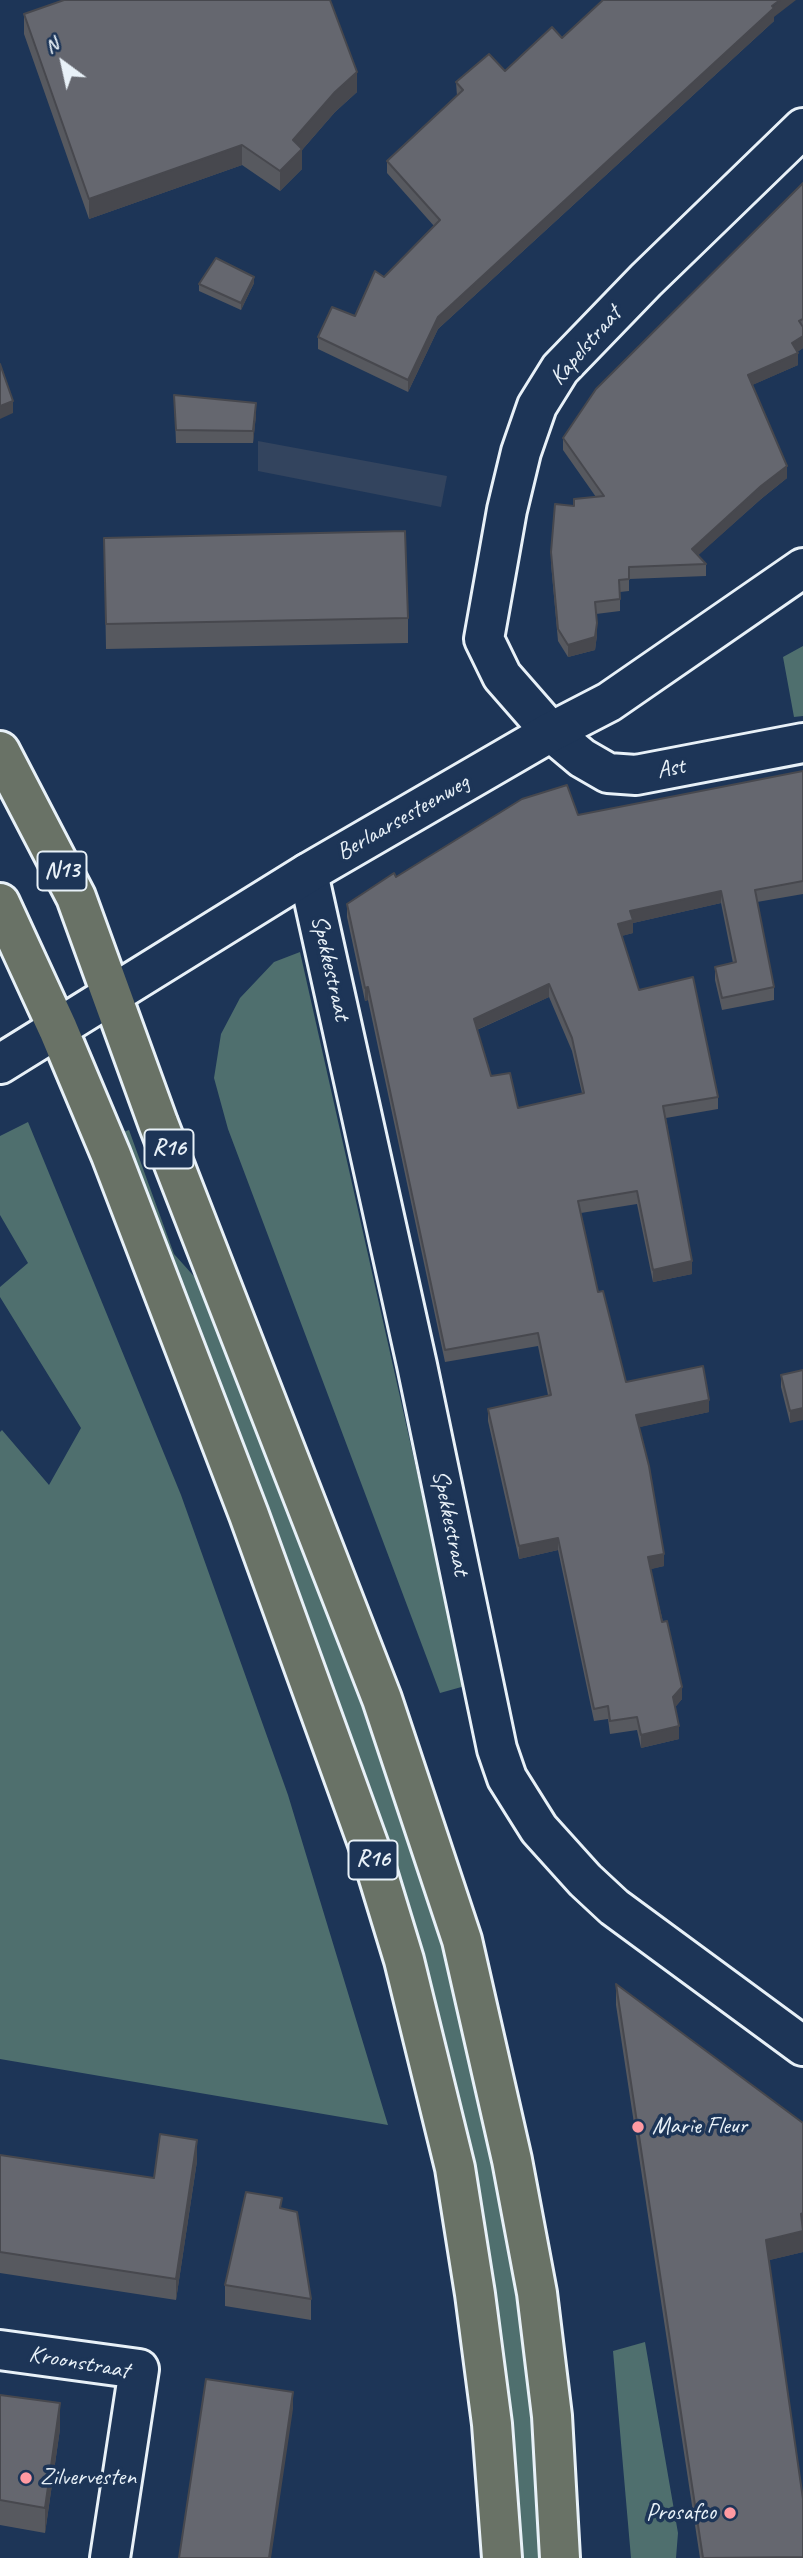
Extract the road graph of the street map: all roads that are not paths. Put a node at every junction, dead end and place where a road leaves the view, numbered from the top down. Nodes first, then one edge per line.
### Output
1 (803, 128) edge
2 (803, 568) edge
3 (551, 732) junction
4 (803, 743) edge
5 (0, 751) edge
6 (308, 873) junction
7 (0, 903) edge
8 (113, 995) junction
9 (58, 1029) junction
10 (0, 1063) edge
11 (803, 2046) edge
12 (0, 2350) edge
13 (110, 2558) edge
14 (502, 2558) edge
15 (561, 2558) edge

1 - 3 street, Kapelstraat
2 - 3 street, Berlaarsesteenweg
3 - 4 street, Ast
3 - 6 street, Berlaarsesteenweg
5 - 8 main road, N13
6 - 8 street, Berlaarsesteenweg
6 - 11 street, Spekkestraat
7 - 9 main road
8 - 9 street, Berlaarsesteenweg
8 - 15 main road, R16
9 - 10 street, Berlaarsesteenweg
9 - 14 main road, R16
12 - 13 street, Kroonstraat

